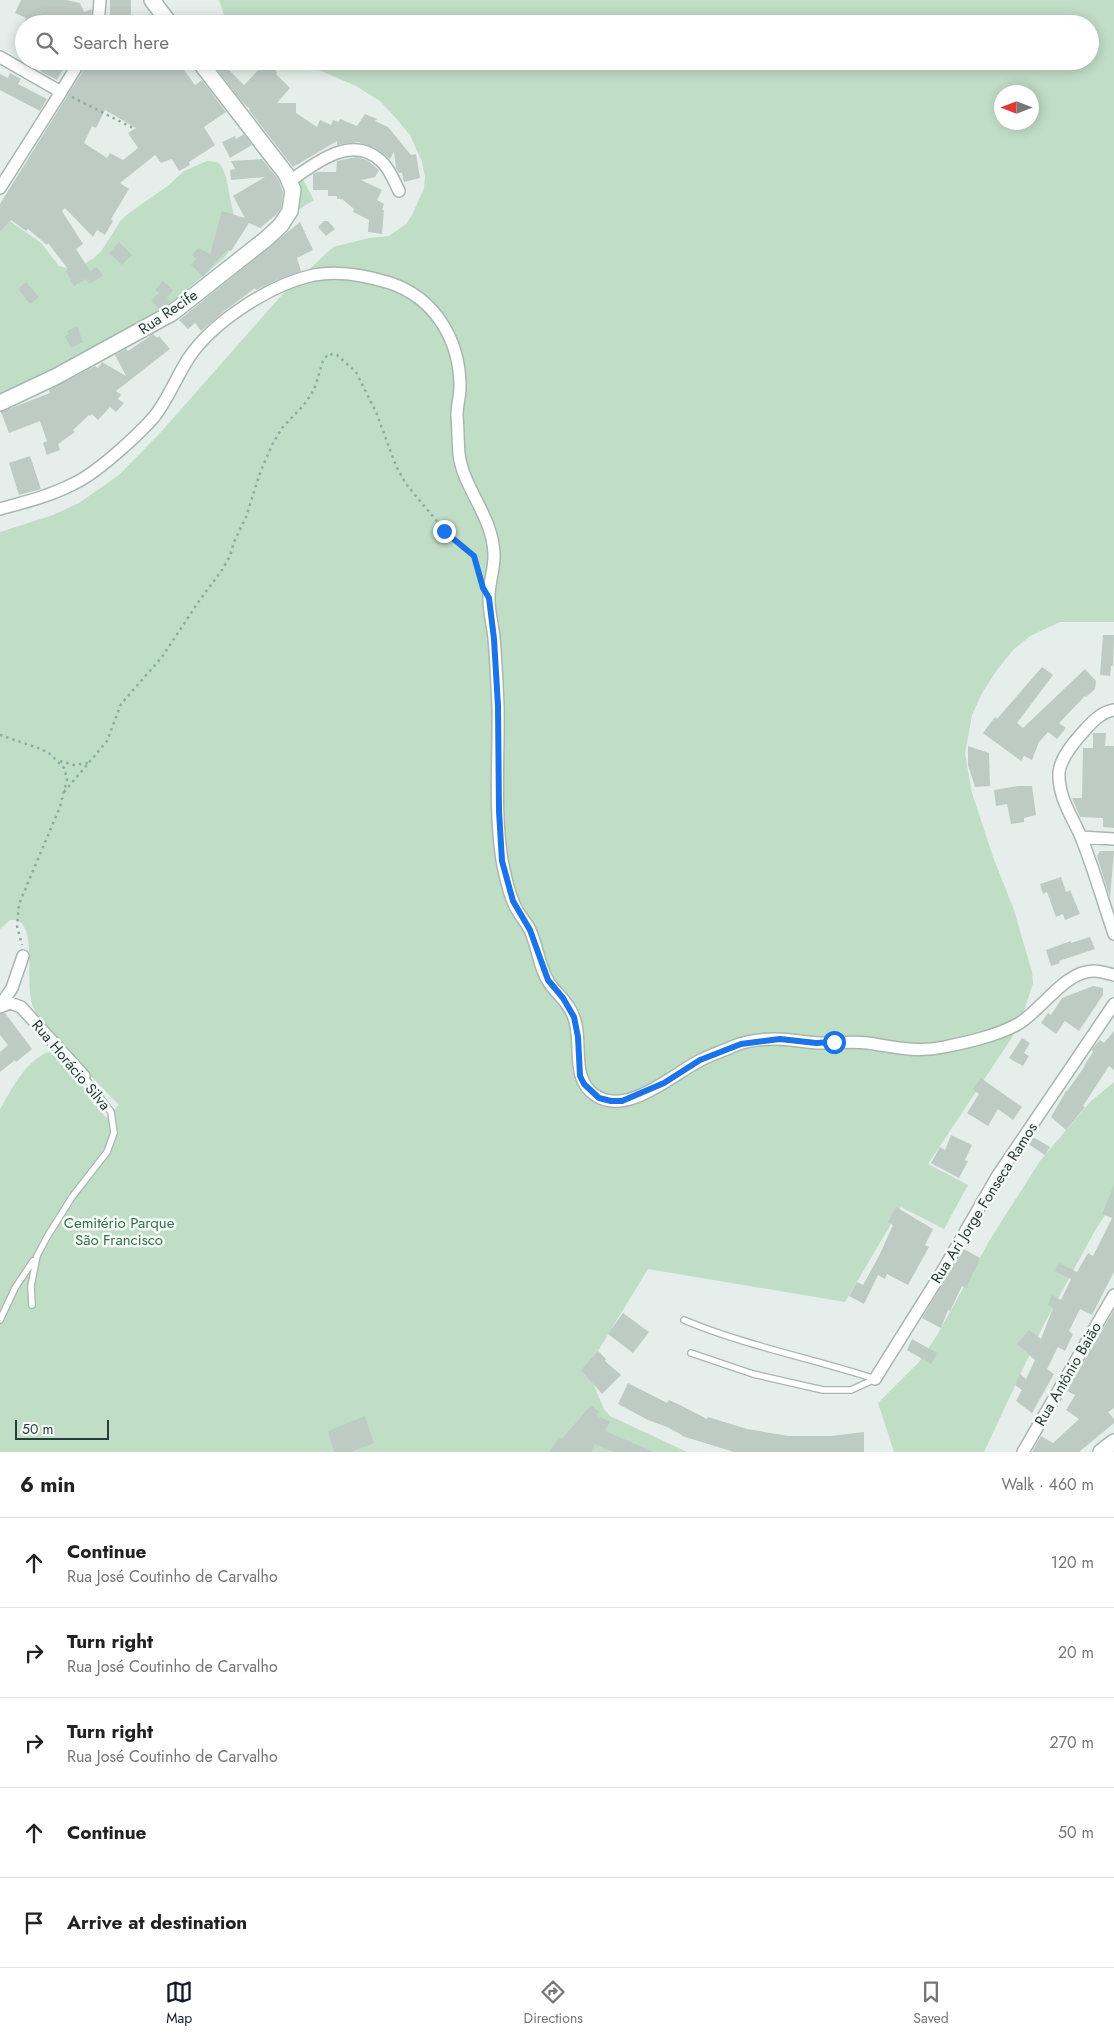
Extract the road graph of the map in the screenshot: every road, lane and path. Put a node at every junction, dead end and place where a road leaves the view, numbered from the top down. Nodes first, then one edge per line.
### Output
1 (100, 0) edge
2 (152, 0) edge
3 (99, 15) edge
4 (163, 15) edge
5 (0, 57) edge
6 (15, 66) edge
7 (22, 70) edge
8 (74, 70) edge
9 (207, 70) edge
10 (60, 92) junction
11 (133, 128) dead end
12 (290, 181) junction
13 (0, 188) edge
14 (400, 191) dead end
15 (0, 403) edge
16 (0, 510) edge
17 (480, 575) dead end
18 (1114, 710) edge
19 (0, 735) edge
20 (56, 759) junction
21 (89, 762) junction
22 (64, 792) junction
23 (1081, 837) junction
24 (1114, 839) edge
25 (1114, 934) edge
26 (22, 962) junction
27 (1114, 975) edge
28 (1114, 1004) edge
29 (0, 1006) edge
30 (21, 1007) junction
31 (84, 1076) joint
32 (37, 1256) junction
33 (1114, 1295) edge
34 (32, 1305) dead end
35 (0, 1320) edge
36 (684, 1320) dead end
37 (691, 1353) dead end
38 (875, 1379) junction
39 (1114, 1442) edge
40 (1023, 1452) edge
41 (1102, 1452) edge

1 - 3 street
2 - 4 street
5 - 6 street
7 - 10 street
8 - 10 street
9 - 12 street
10 - 11 path
10 - 13 street
12 - 14 street
12 - 15 street, Rua Recife
16 - 27 street
17 - 21 path
18 - 23 street
19 - 20 path
20 - 21 path
20 - 22 path
21 - 22 path
22 - 26 path
23 - 24 street
23 - 25 street
26 - 29 street
26 - 30 street
28 - 38 street, Rua Ari Jorge Fonseca Ramos
29 - 30 street, Rua Horácio Silva
30 - 31 street, Rua Horácio Silva
31 - 32 lane, Rua Horácio Silva
32 - 34 lane, Rua Horácio Silva
32 - 35 lane
33 - 40 street, Rua Antônio Baião
36 - 38 lane
37 - 38 lane
39 - 41 street

